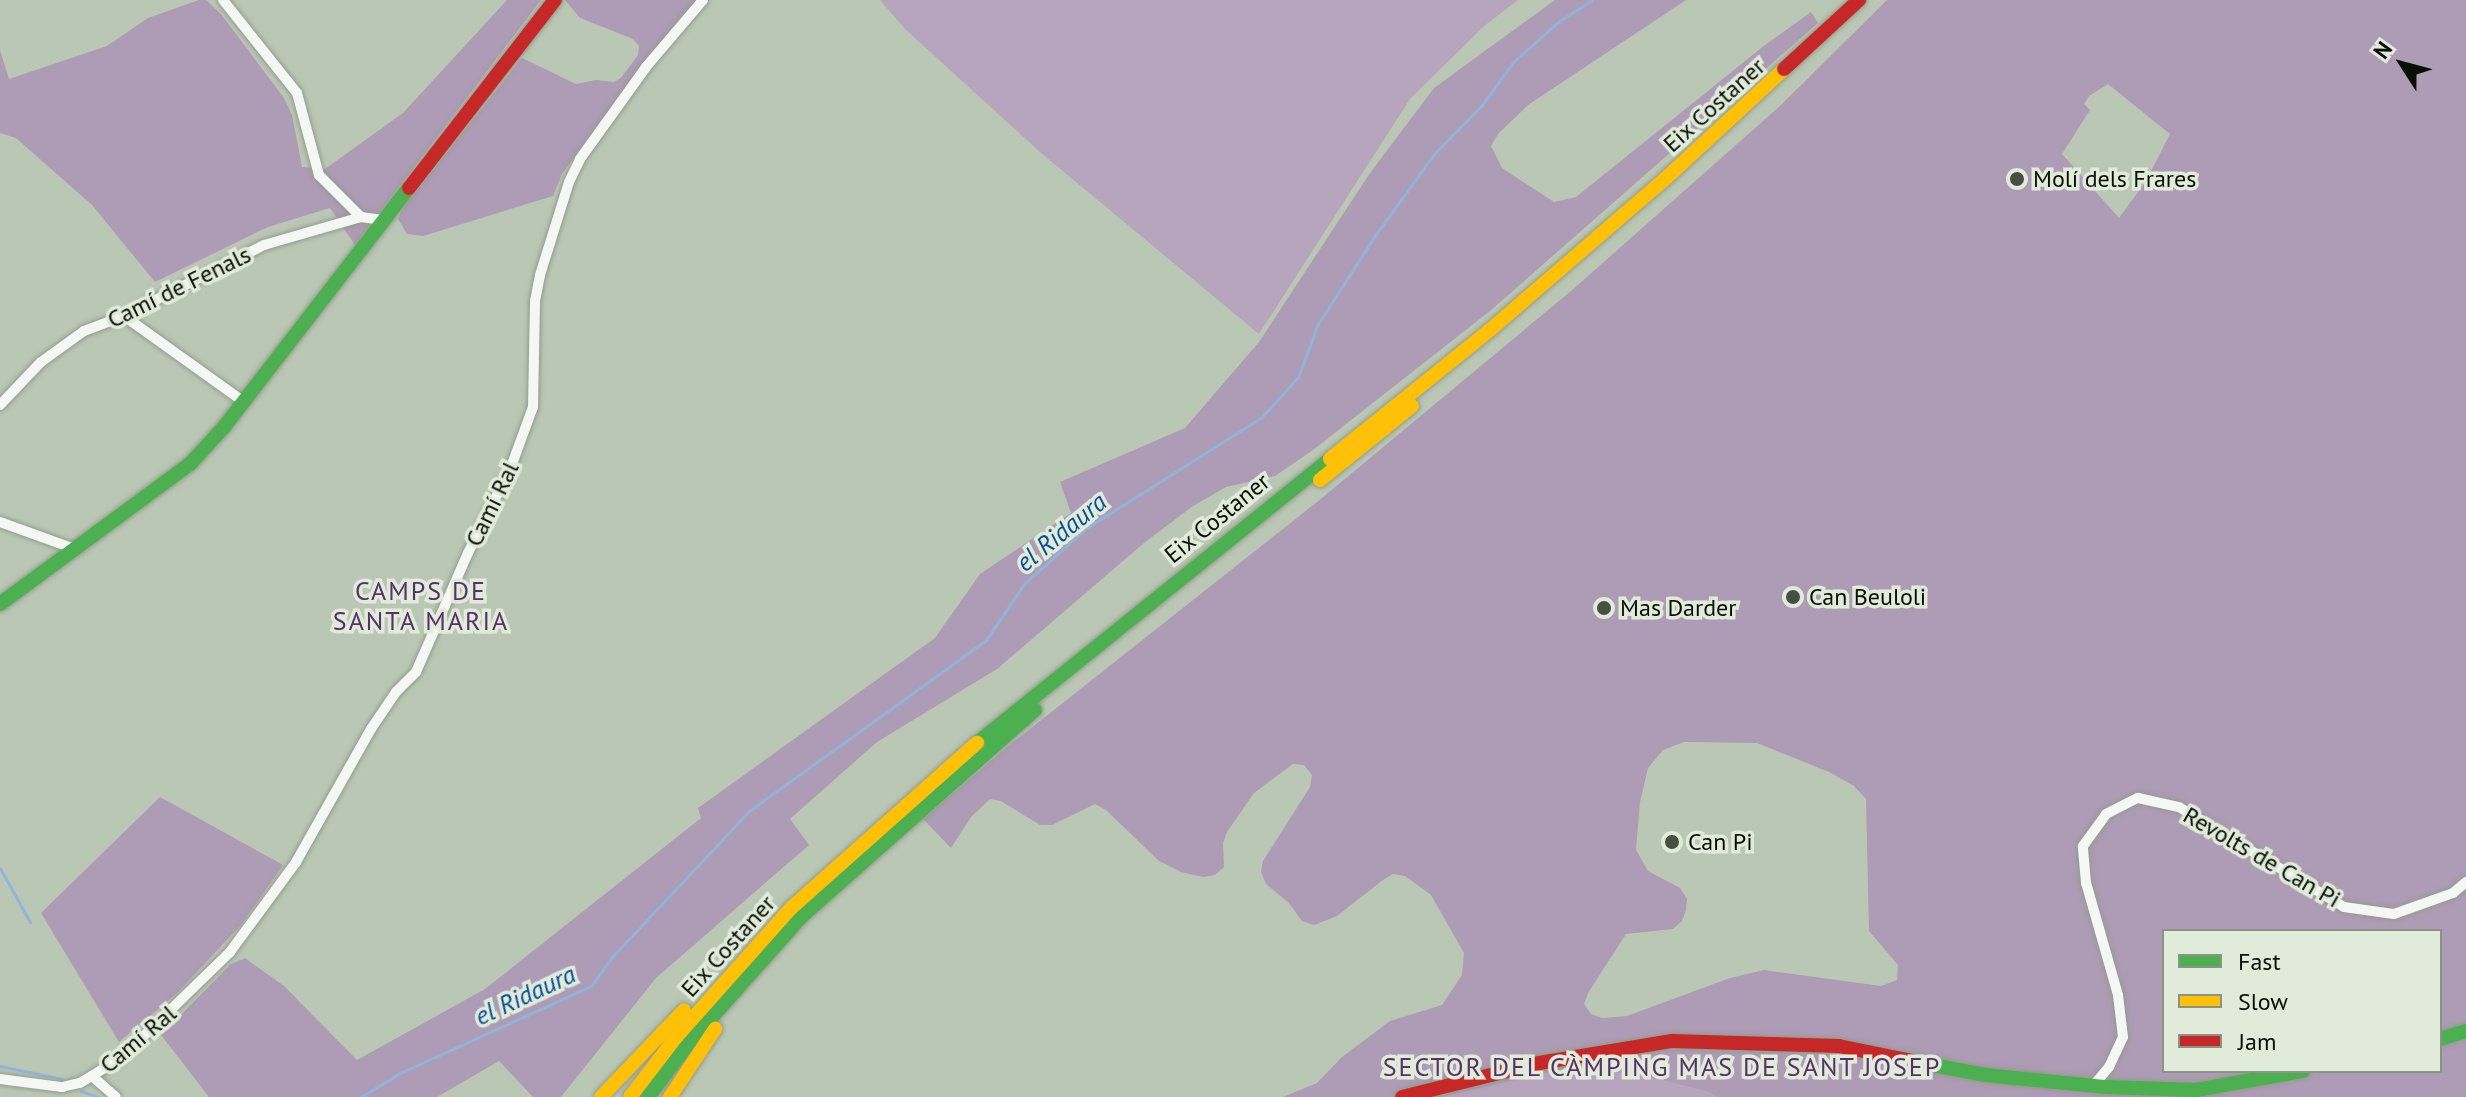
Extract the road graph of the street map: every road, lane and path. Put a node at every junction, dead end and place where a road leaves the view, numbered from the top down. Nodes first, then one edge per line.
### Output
1 (223, 0) edge
2 (555, 0) edge
3 (703, 0) edge
4 (1859, 0) edge
5 (1872, 0) edge
6 (361, 217) junction
7 (383, 220) junction
8 (124, 316) junction
9 (1, 400) edge
10 (244, 402) junction
11 (0, 522) edge
12 (75, 549) junction
13 (0, 604) edge
14 (2466, 882) edge
15 (771, 939) junction
16 (2466, 1031) edge
17 (2442, 1038) edge
18 (2292, 1073) edge
19 (93, 1077) junction
20 (0, 1079) edge
21 (2103, 1090) edge
22 (116, 1097) edge
23 (601, 1097) edge
24 (630, 1097) edge
25 (648, 1097) edge
26 (670, 1097) edge
27 (1402, 1097) edge

1 - 6 street
2 - 7 main road
3 - 19 street, Camí Ral
4 - 15 main road, Eix Costaner
5 - 15 main road, Eix Costaner
6 - 7 street, Camí de Fenals
6 - 8 street, Camí de Fenals
7 - 10 main road
8 - 9 street, Camí de Fenals
8 - 10 street
10 - 12 main road
11 - 12 street
12 - 13 main road
14 - 21 street, Revolts de Can Pi
15 - 23 main road
15 - 24 main road, Eix Costaner
15 - 25 main road, Eix Costaner
15 - 26 main road
16 - 17 main road
18 - 21 main road
19 - 20 street
19 - 22 street
21 - 27 main road

